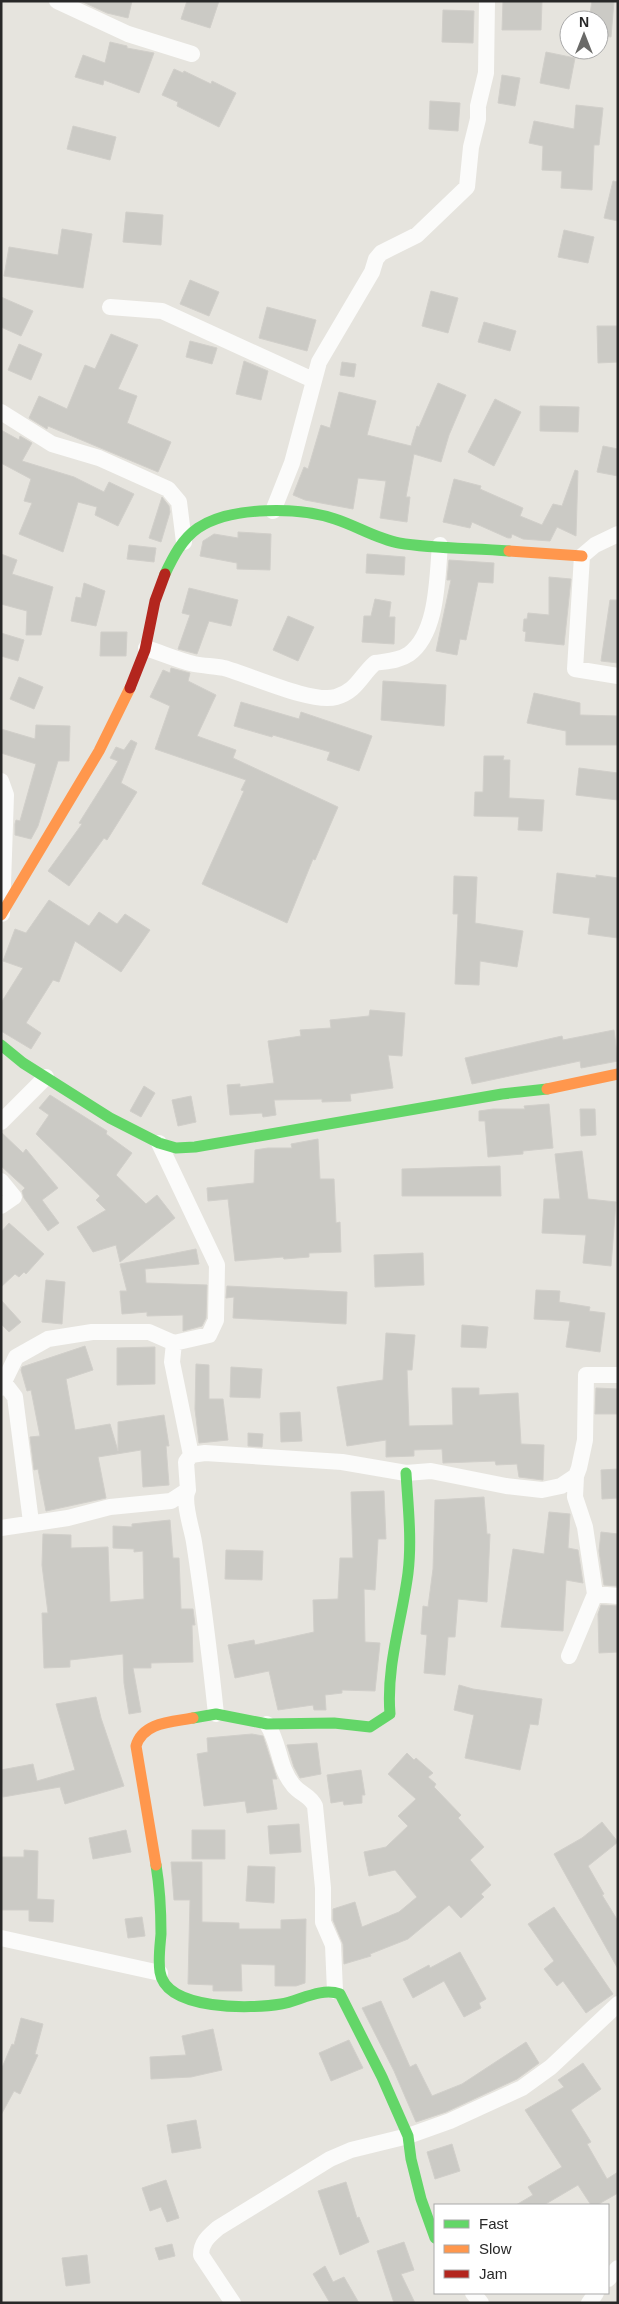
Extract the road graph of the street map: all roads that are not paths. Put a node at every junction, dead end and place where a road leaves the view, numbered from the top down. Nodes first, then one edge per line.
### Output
1 (56, 1) edge
2 (487, 1) edge
3 (192, 54) dead end
4 (110, 307) dead end
5 (313, 380) junction
6 (1, 412) edge
7 (273, 511) junction
8 (618, 534) edge
9 (184, 542) junction
10 (440, 545) junction
11 (582, 556) junction
12 (146, 648) junction
13 (618, 676) edge
14 (1, 780) edge
15 (2, 915) edge
16 (1, 1045) edge
17 (618, 1074) edge
18 (46, 1077) junction
19 (1, 1122) edge
20 (159, 1143) junction
21 (1, 1181) edge
22 (1, 1206) edge
23 (174, 1344) junction
24 (618, 1374) edge
25 (3, 1386) edge
26 (191, 1455) junction
27 (406, 1473) junction
28 (576, 1476) junction
29 (188, 1490) junction
30 (31, 1522) junction
31 (1, 1528) edge
32 (595, 1594) junction
33 (618, 1596) edge
34 (569, 1656) dead end
35 (216, 1714) junction
36 (267, 1724) junction
37 (1, 1938) edge
38 (160, 1973) junction
39 (336, 1991) junction
40 (618, 2004) edge
41 (408, 2136) junction
42 (434, 2235) edge
43 (618, 2268) edge
44 (609, 2278) edge
45 (233, 2303) edge

1 - 3 street
2 - 5 street
4 - 5 street
5 - 7 street
6 - 9 street
7 - 9 street
7 - 10 street
8 - 11 street
9 - 12 street
10 - 11 street
10 - 12 street
11 - 13 street
12 - 15 street
14 - 15 street
16 - 18 street
17 - 20 street
18 - 19 street
18 - 20 street
20 - 23 street
21 - 22 street
23 - 25 street
23 - 26 street
24 - 28 street
25 - 30 street
26 - 27 street
26 - 29 street
27 - 28 street
27 - 36 street
28 - 32 street
29 - 30 street
29 - 35 street
30 - 31 street
32 - 33 street
32 - 34 street
35 - 36 street
35 - 38 street
36 - 39 street
37 - 38 street
38 - 39 street
39 - 41 street
40 - 41 street
41 - 42 street
41 - 45 street
43 - 44 street

